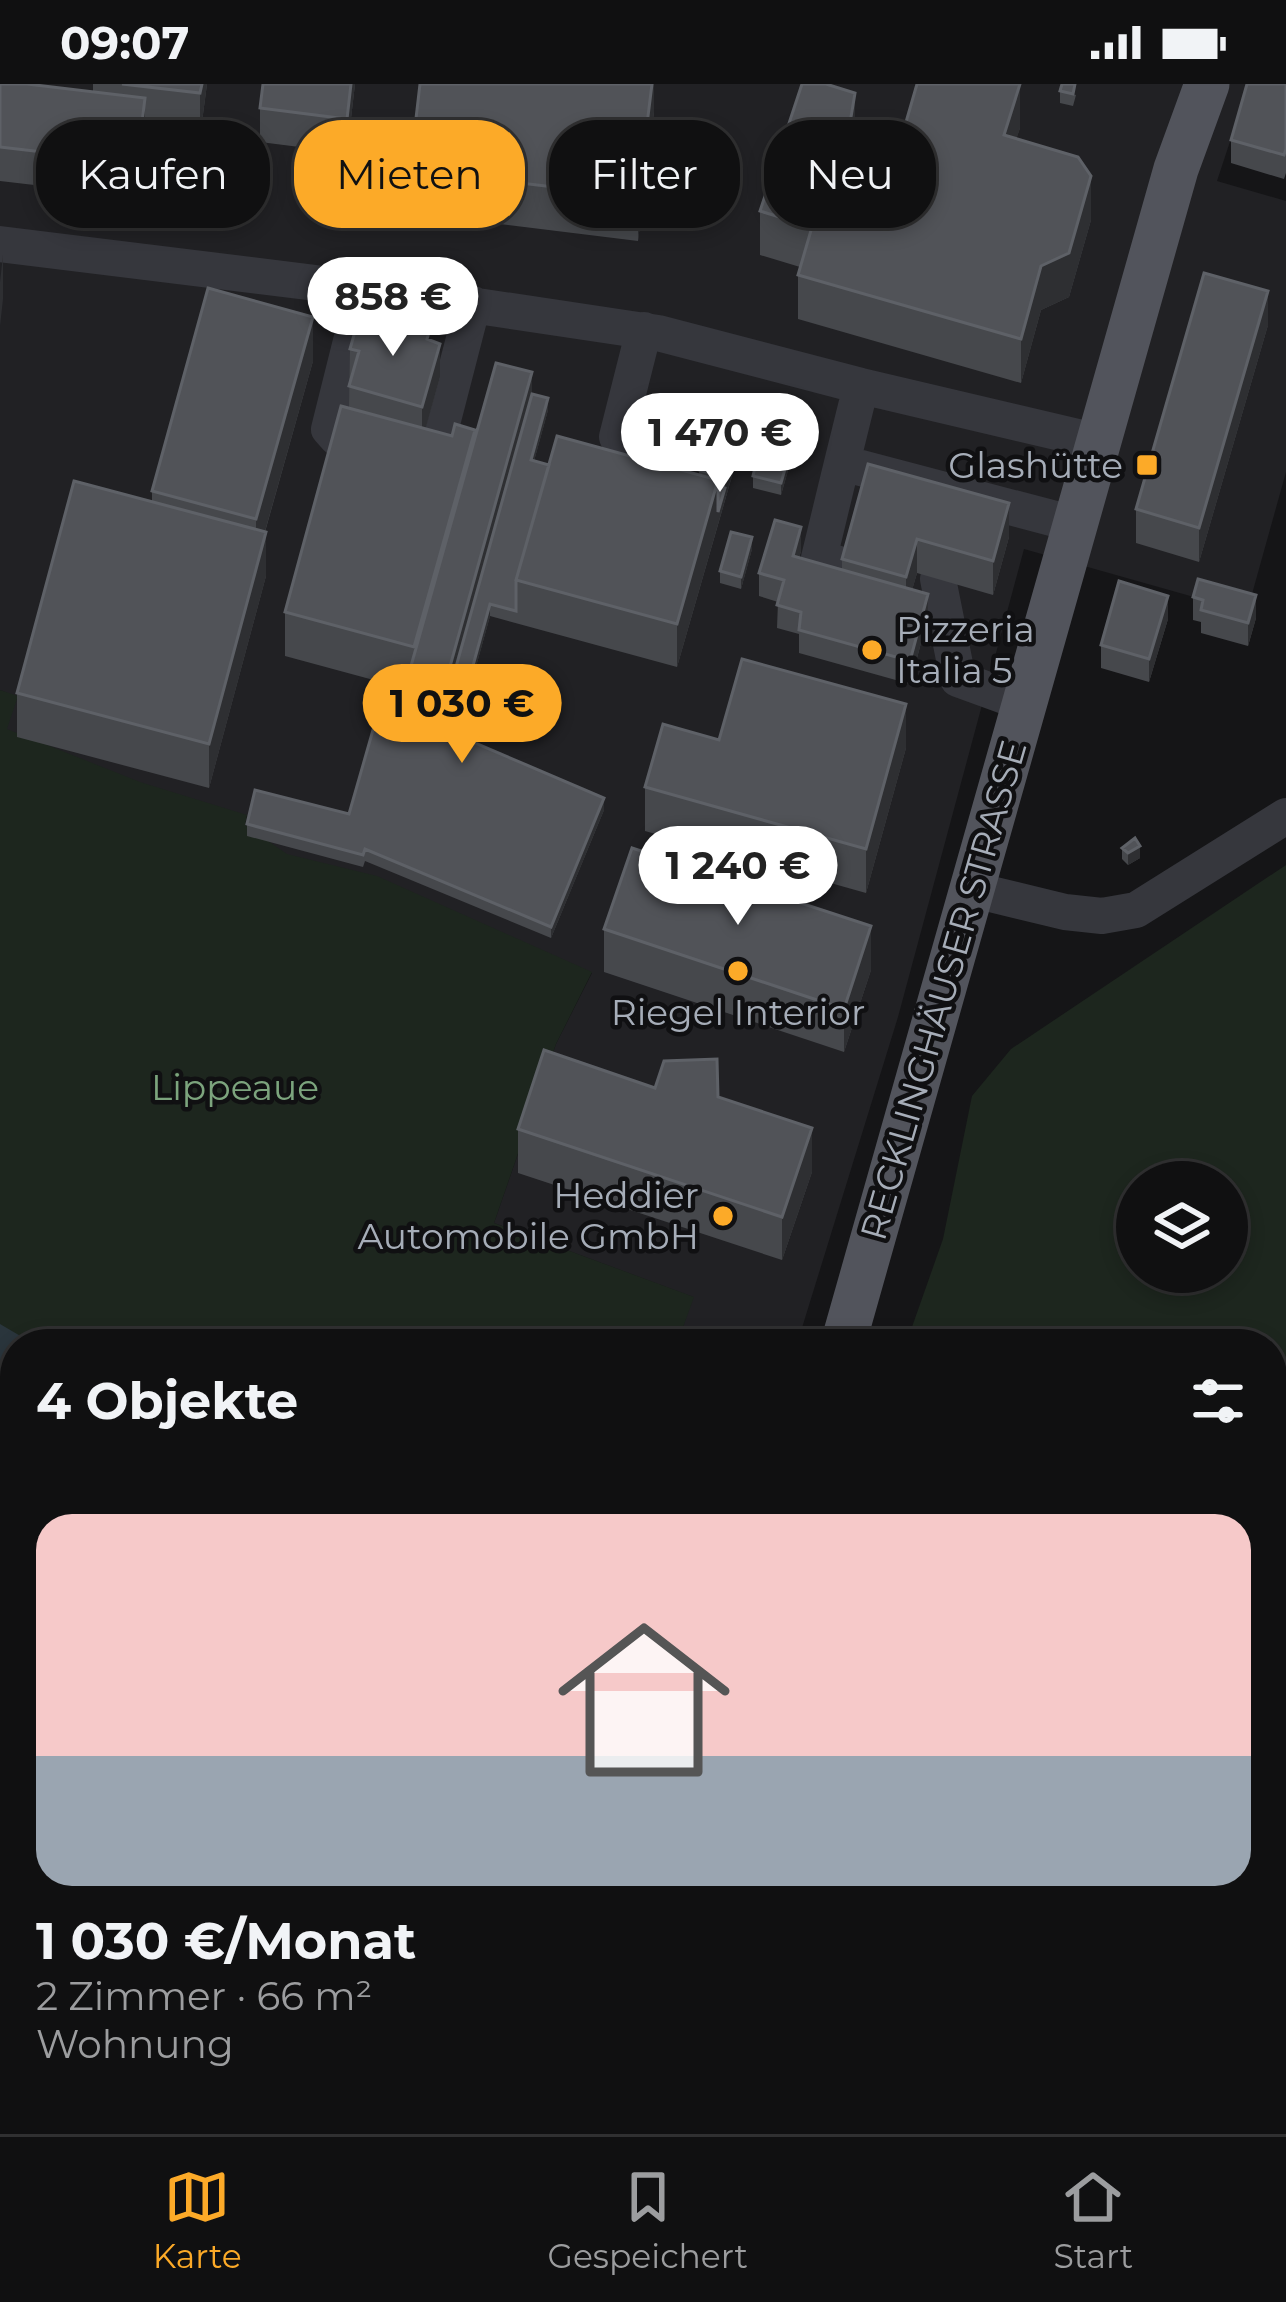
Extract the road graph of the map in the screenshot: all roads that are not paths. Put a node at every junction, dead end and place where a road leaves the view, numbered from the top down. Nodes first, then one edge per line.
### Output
1 (1208, 84) edge
2 (0, 244) edge
3 (364, 290) junction
4 (473, 304) junction
5 (644, 330) junction
6 (861, 386) junction
7 (617, 437) dead end
8 (1099, 442) junction
9 (842, 463) junction
10 (1078, 525) junction
11 (849, 567) edge
12 (930, 585) dead end
13 (1024, 704) junction
14 (1286, 816) edge
15 (970, 889) junction
16 (847, 1329) edge

1 - 8 main road, RECKLINGHÄUSER STRASSE
2 - 3 street
3 - 4 street
3 - 4 street
4 - 5 street
5 - 6 street
5 - 7 street
6 - 8 street
6 - 9 street
8 - 10 main road, RECKLINGHÄUSER STRASSE
9 - 10 street
9 - 11 street
10 - 13 main road, RECKLINGHÄUSER STRASSE
12 - 13 street
13 - 15 main road, RECKLINGHÄUSER STRASSE
14 - 15 street
15 - 16 main road, RECKLINGHÄUSER STRASSE

